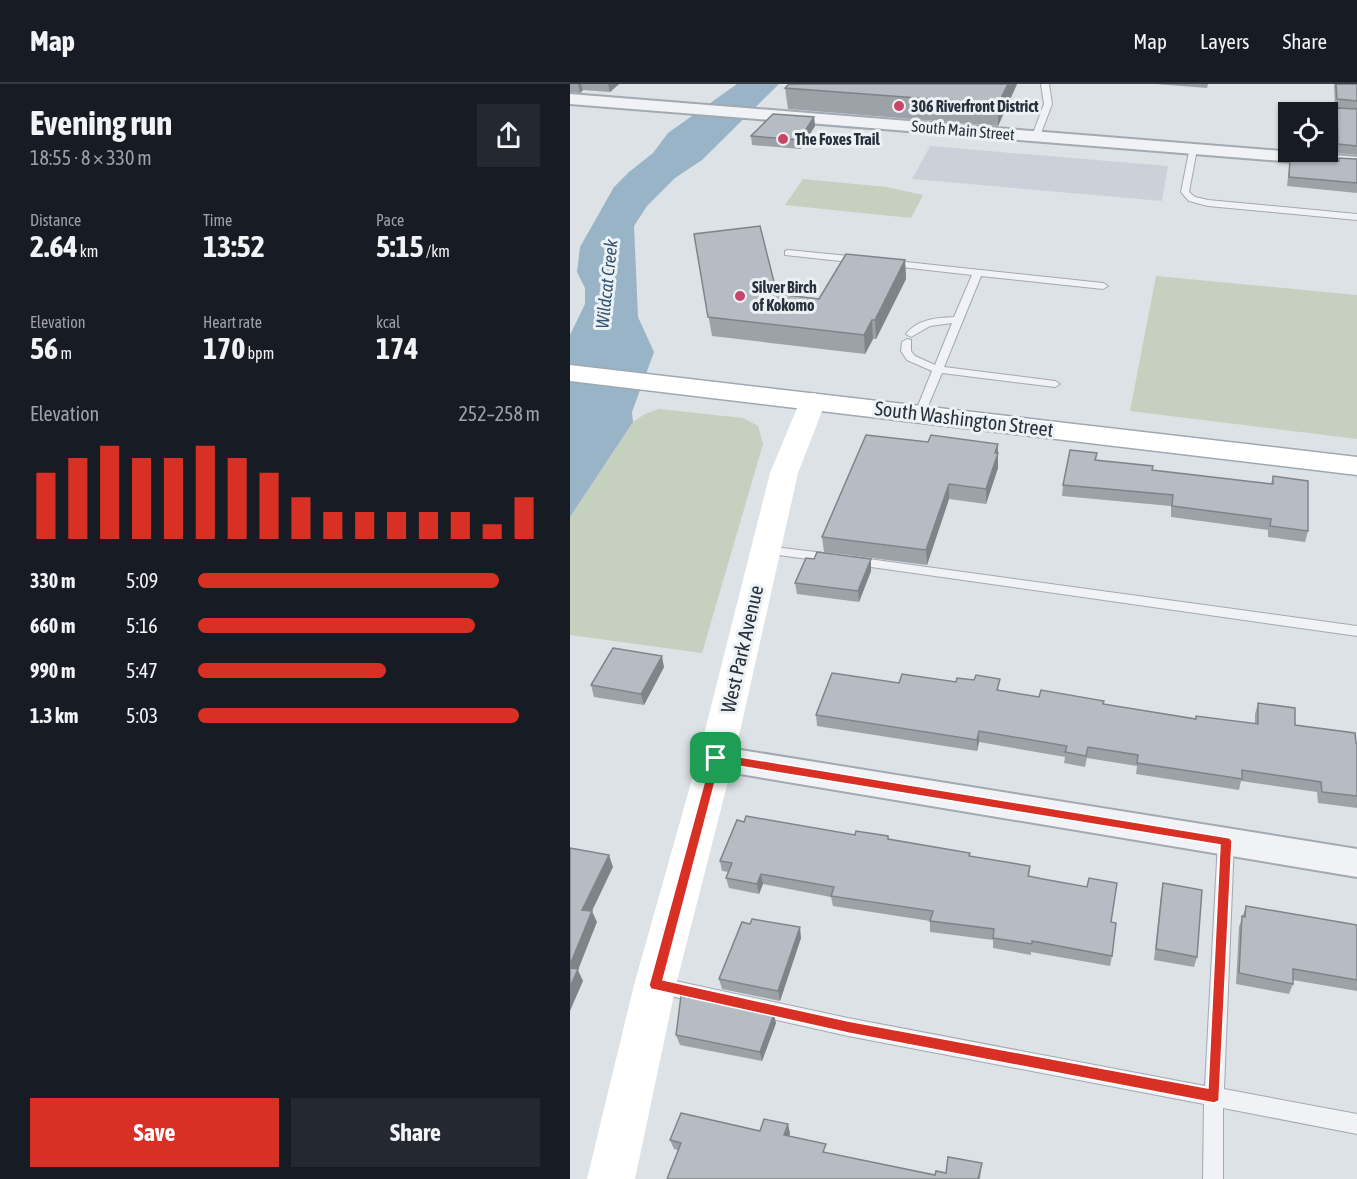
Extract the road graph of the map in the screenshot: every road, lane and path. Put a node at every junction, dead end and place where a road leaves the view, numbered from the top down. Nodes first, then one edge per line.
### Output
1 (1045, 84) edge
2 (570, 99) edge
3 (1338, 112) edge
4 (1357, 114) edge
5 (1036, 136) junction
6 (1193, 149) junction
7 (1357, 162) edge
8 (1357, 217) edge
9 (788, 253) dead end
10 (977, 273) junction
11 (1103, 286) dead end
12 (958, 320) junction
13 (938, 369) junction
14 (570, 374) edge
15 (1055, 384) dead end
16 (813, 401) junction
17 (920, 413) junction
18 (1357, 466) edge
19 (766, 550) junction
20 (1357, 631) edge
21 (716, 758) junction
22 (1226, 841) junction
23 (1357, 864) edge
24 (655, 985) junction
25 (1214, 1096) junction
26 (1357, 1124) edge
27 (611, 1179) edge
28 (1213, 1179) edge

1 - 5 lane
2 - 5 street, South Main Street
3 - 4 lane
5 - 6 street, South Main Street
6 - 7 street, South Main Street
6 - 8 lane
9 - 10 lane
10 - 11 lane
10 - 12 lane
12 - 13 lane
12 - 13 lane
13 - 15 lane
13 - 17 lane
14 - 16 main road, South Washington Street
16 - 17 main road, South Washington Street
16 - 19 main road, West Park Avenue
17 - 18 main road, South Washington Street
19 - 20 lane
19 - 21 main road, West Park Avenue
21 - 22 street
21 - 24 main road, West Park Avenue
22 - 23 street
22 - 25 lane
24 - 25 lane
24 - 27 main road, West Park Avenue
25 - 26 lane
25 - 28 lane

